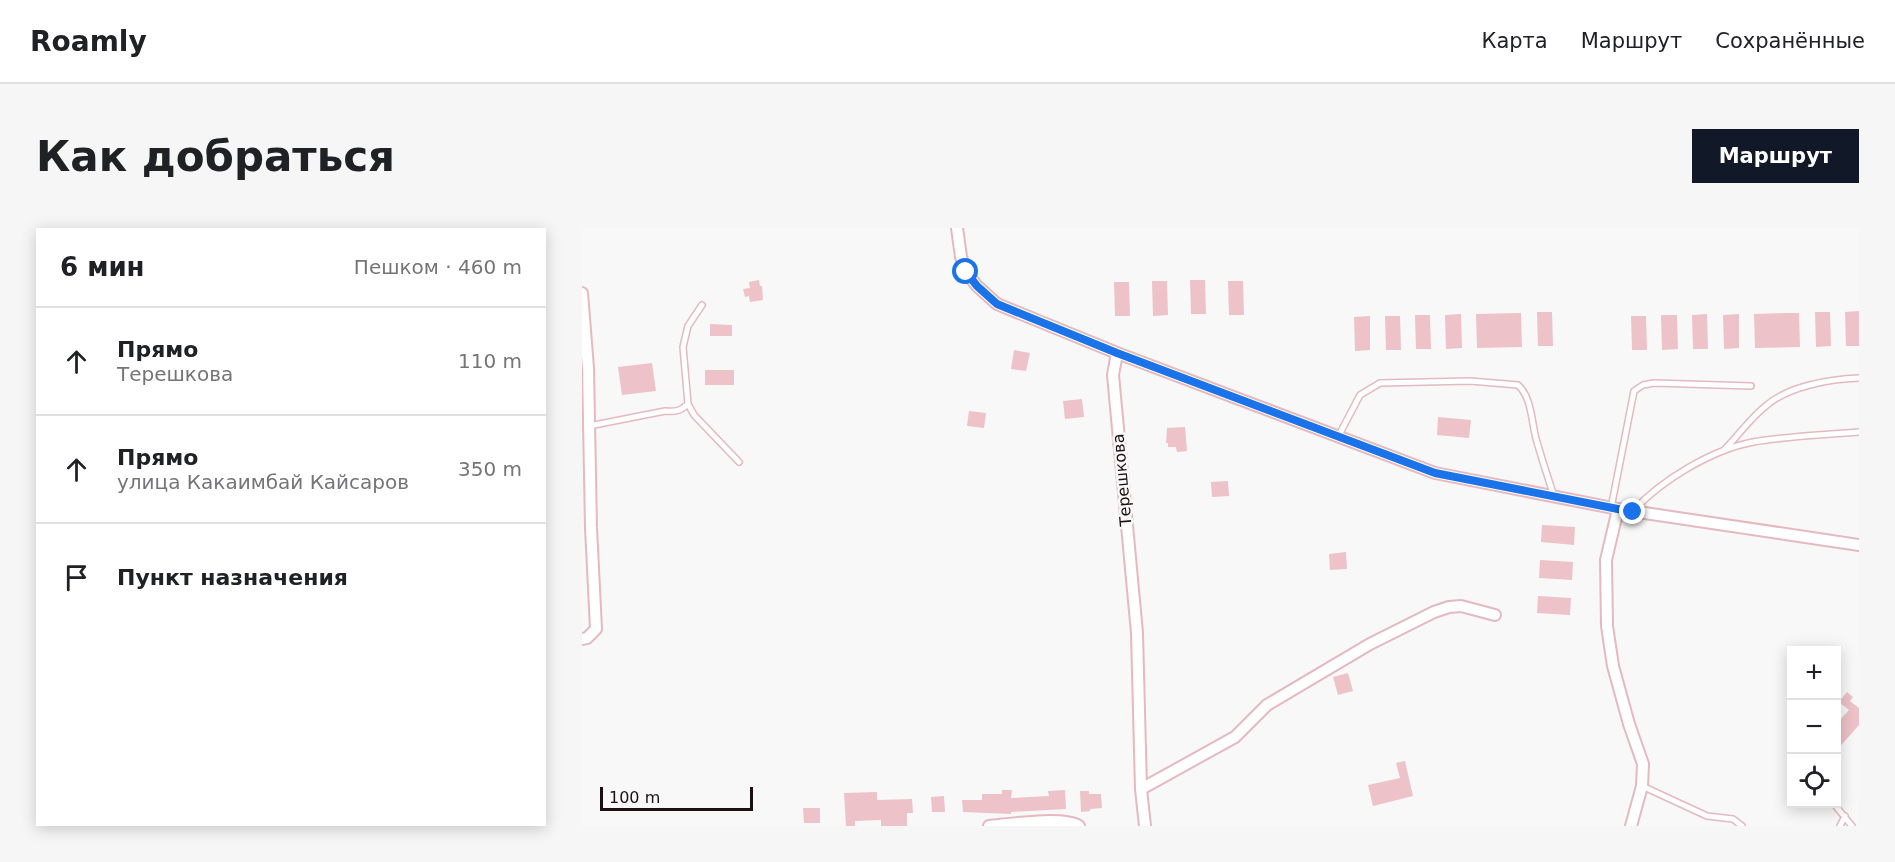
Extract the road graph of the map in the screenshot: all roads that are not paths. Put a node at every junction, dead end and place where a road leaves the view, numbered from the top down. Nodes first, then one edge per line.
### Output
1 (957, 228) edge
2 (582, 294) edge
3 (702, 305) dead end
4 (1117, 353) junction
5 (1859, 378) edge
6 (1751, 386) dead end
7 (688, 404) junction
8 (589, 426) junction
9 (1859, 432) edge
10 (1338, 438) junction
11 (1724, 451) junction
12 (739, 462) dead end
13 (1555, 498) junction
14 (1615, 509) junction
15 (1633, 512) junction
16 (1859, 545) edge
17 (1495, 615) dead end
18 (582, 639) edge
19 (1642, 786) junction
20 (1141, 789) junction
21 (1838, 808) edge
22 (1845, 816) junction
23 (989, 826) edge
24 (1079, 826) edge
25 (1145, 826) edge
26 (1631, 826) edge
27 (1742, 826) edge
28 (1840, 826) edge
29 (1852, 826) edge

1 - 4 street
2 - 8 street
3 - 7 lane
4 - 10 street
4 - 20 street, Терешкова
5 - 11 lane
6 - 14 lane
7 - 8 lane
7 - 12 lane
8 - 18 street
9 - 11 lane
10 - 13 street
10 - 13 lane
11 - 15 lane
13 - 14 street
14 - 15 street
14 - 19 street
15 - 16 street
17 - 20 street
19 - 26 street
19 - 27 lane
20 - 25 street, Терешкова
21 - 22 lane
22 - 28 lane
22 - 29 lane
23 - 24 street

